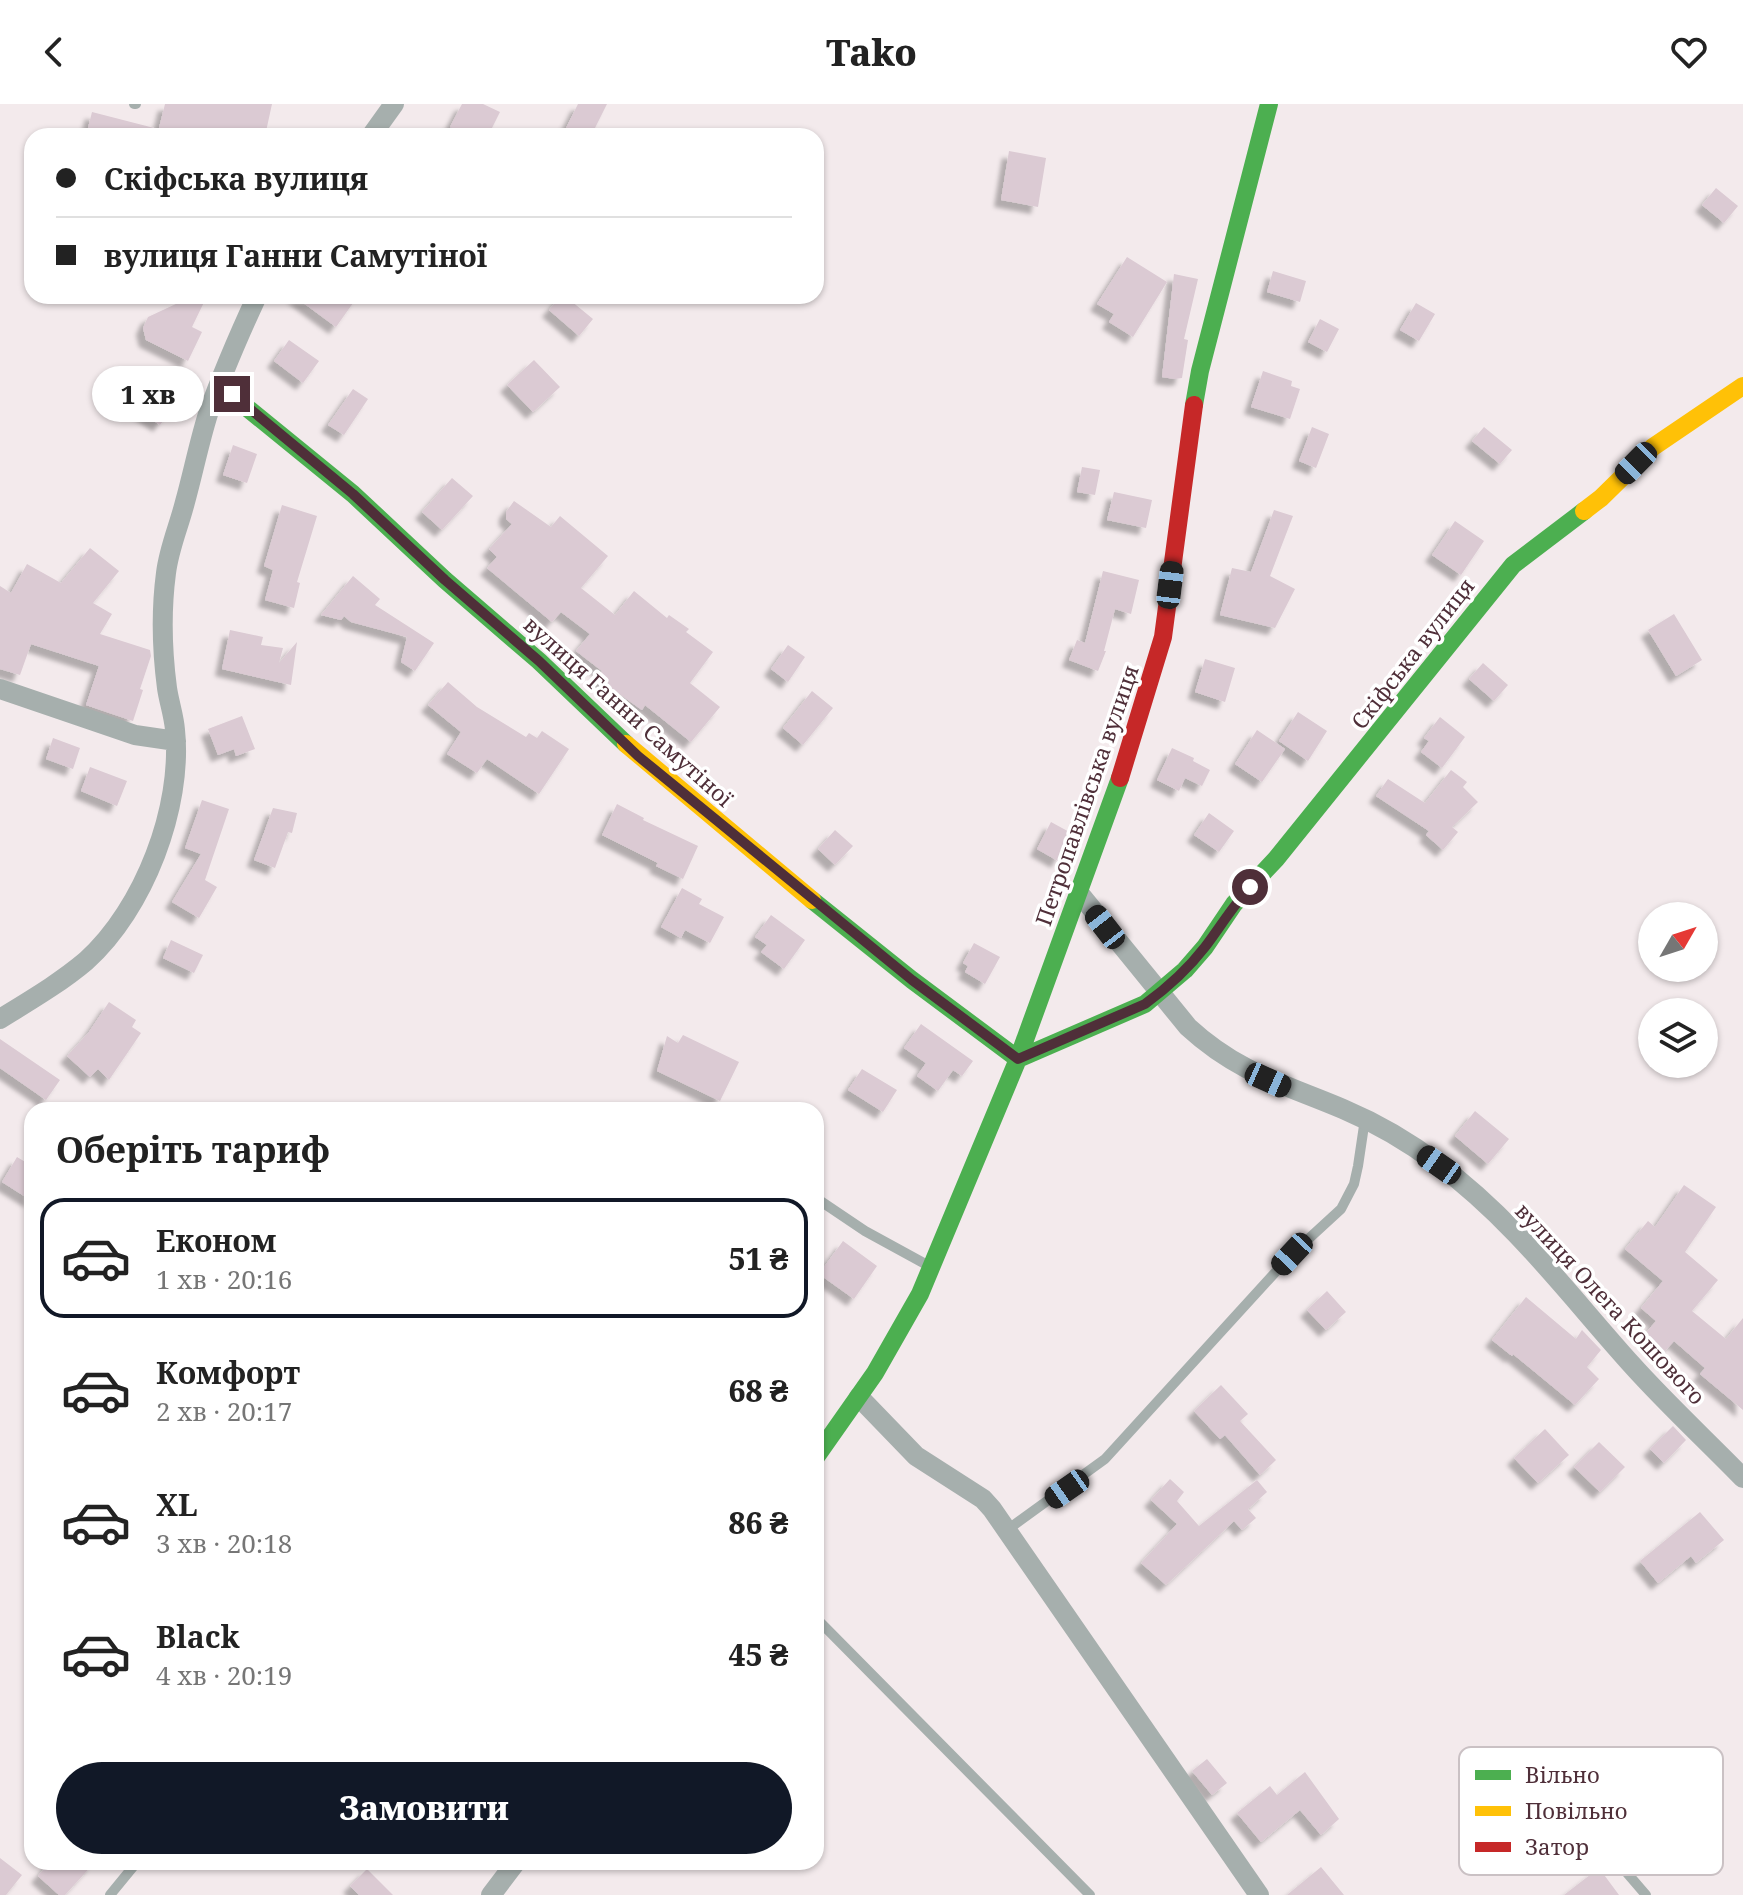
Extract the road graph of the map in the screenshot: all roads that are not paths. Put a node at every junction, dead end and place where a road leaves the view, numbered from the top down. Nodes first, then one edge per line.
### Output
1 (394, 104) edge
2 (1269, 104) edge
3 (377, 128) edge
4 (254, 304) edge
5 (219, 385) junction
6 (1743, 386) edge
7 (0, 689) edge
8 (176, 741) junction
9 (1079, 893) junction
10 (1160, 993) junction
11 (0, 1019) edge
12 (1018, 1059) junction
13 (1365, 1119) junction
14 (824, 1203) edge
15 (931, 1267) junction
16 (859, 1397) junction
17 (824, 1446) edge
18 (1743, 1478) edge
19 (1007, 1530) junction
20 (824, 1626) edge
21 (130, 1870) edge
22 (509, 1870) edge
23 (1629, 1875) edge
24 (110, 1895) edge
25 (491, 1895) edge
26 (1090, 1895) edge
27 (1259, 1895) edge
28 (1646, 1895) edge

1 - 3 street
2 - 9 street, Петропавлівська вулиця
4 - 5 street
5 - 8 street
5 - 12 street, вулиця Ганни Самутіної
6 - 10 street, Скіфська вулиця
7 - 8 street
8 - 11 street
9 - 10 street, вулиця Олега Кошового
9 - 12 street, Петропавлівська вулиця
10 - 12 street, Скіфська вулиця
10 - 13 street, вулиця Олега Кошового
12 - 15 street, Петропавлівська вулиця
13 - 18 street, вулиця Олега Кошового
13 - 19 lane
14 - 15 lane
15 - 16 street, Петропавлівська вулиця
16 - 17 street, Петропавлівська вулиця
16 - 19 street
19 - 27 street
20 - 26 lane
21 - 24 lane
22 - 25 street
23 - 28 lane

